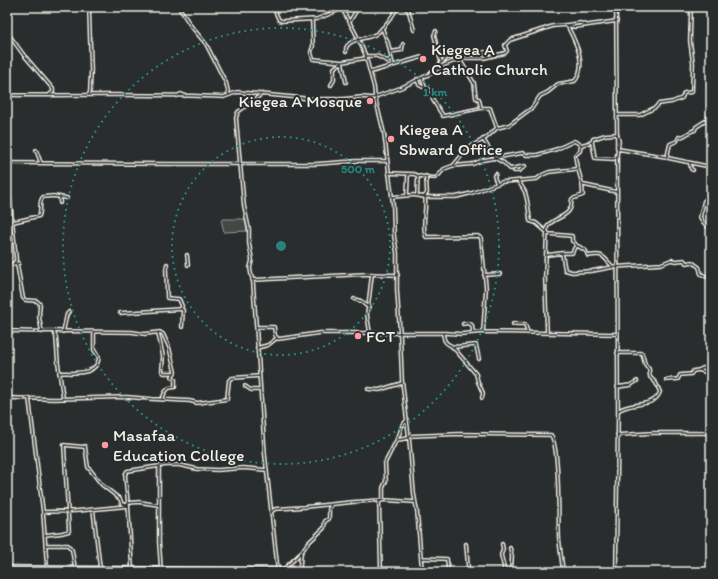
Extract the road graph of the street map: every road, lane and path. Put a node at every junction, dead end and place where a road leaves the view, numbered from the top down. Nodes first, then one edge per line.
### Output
1 (89, 7) edge
2 (181, 7) edge
3 (272, 7) edge
4 (357, 7) edge
5 (616, 7) edge
6 (691, 7) edge
7 (341, 8) edge
8 (397, 8) edge
9 (312, 20) junction
10 (349, 21) junction
11 (617, 21) junction
12 (567, 25) junction
13 (382, 28) junction
14 (414, 30) dead end
15 (436, 31) dead end
16 (7, 32) edge
17 (359, 40) junction
18 (403, 44) dead end
19 (346, 52) dead end
20 (390, 52) junction
21 (366, 57) junction
22 (422, 57) dead end
23 (488, 57) junction
24 (391, 59) junction
25 (460, 60) junction
26 (342, 62) junction
27 (442, 62) junction
28 (392, 65) junction
29 (370, 72) junction
30 (429, 74) junction
31 (422, 78) junction
32 (417, 79) junction
33 (346, 82) dead end
34 (331, 85) dead end
35 (7, 87) edge
36 (425, 87) junction
37 (54, 90) junction
38 (262, 94) junction
39 (7, 95) edge
40 (48, 95) junction
41 (58, 95) junction
42 (89, 95) junction
43 (229, 95) junction
44 (375, 98) junction
45 (481, 108) junction
46 (617, 114) junction
47 (711, 114) edge
48 (496, 128) junction
49 (617, 134) junction
50 (483, 139) junction
51 (592, 142) junction
52 (582, 145) junction
53 (618, 149) junction
54 (36, 150) dead end
55 (617, 156) junction
56 (667, 157) junction
57 (495, 158) junction
58 (387, 161) junction
59 (7, 162) edge
60 (41, 163) junction
61 (690, 163) junction
62 (240, 164) junction
63 (452, 166) junction
64 (711, 167) edge
65 (577, 168) junction
66 (7, 169) edge
67 (693, 170) dead end
68 (514, 171) dead end
69 (388, 173) junction
70 (408, 174) junction
71 (496, 174) dead end
72 (418, 176) junction
73 (426, 176) junction
74 (518, 180) junction
75 (582, 183) junction
76 (497, 184) junction
77 (711, 188) edge
78 (617, 192) junction
79 (417, 195) junction
80 (407, 196) junction
81 (60, 197) junction
82 (425, 197) junction
83 (67, 198) dead end
84 (392, 198) junction
85 (60, 203) dead end
86 (12, 222) junction
87 (711, 230) edge
88 (548, 233) junction
89 (577, 246) junction
90 (562, 254) junction
91 (187, 255) dead end
92 (547, 255) junction
93 (7, 264) edge
94 (13, 264) junction
95 (167, 264) dead end
96 (188, 264) dead end
97 (617, 266) junction
98 (613, 267) junction
99 (711, 273) edge
100 (372, 274) junction
101 (500, 274) dead end
102 (398, 275) junction
103 (484, 275) junction
104 (252, 280) junction
105 (354, 299) dead end
106 (369, 307) junction
107 (182, 309) junction
108 (69, 312) dead end
109 (120, 313) dead end
110 (463, 324) dead end
111 (513, 324) dead end
112 (182, 327) dead end
113 (256, 327) junction
114 (342, 330) dead end
115 (7, 331) edge
116 (42, 332) junction
117 (54, 332) junction
118 (63, 332) junction
119 (94, 332) junction
120 (483, 332) junction
121 (158, 333) junction
122 (443, 333) junction
123 (473, 333) junction
124 (528, 333) junction
125 (547, 333) junction
126 (339, 334) junction
127 (370, 334) junction
128 (400, 334) junction
129 (616, 334) junction
130 (277, 338) junction
131 (452, 347) junction
132 (257, 348) junction
133 (617, 353) junction
134 (479, 359) dead end
135 (711, 368) edge
136 (699, 370) junction
137 (59, 373) junction
138 (174, 373) junction
139 (711, 374) edge
140 (259, 376) junction
141 (666, 380) dead end
142 (637, 381) dead end
143 (402, 382) junction
144 (245, 386) dead end
145 (617, 387) junction
146 (368, 389) dead end
147 (260, 390) junction
148 (7, 398) edge
149 (29, 398) junction
150 (63, 398) junction
151 (482, 398) dead end
152 (162, 400) junction
153 (618, 411) junction
154 (407, 420) junction
155 (711, 433) edge
156 (617, 435) junction
157 (409, 437) junction
158 (397, 440) junction
159 (159, 467) junction
160 (267, 470) junction
161 (383, 500) junction
162 (415, 502) junction
163 (128, 505) junction
164 (159, 505) junction
165 (331, 505) junction
166 (93, 509) junction
167 (67, 511) junction
168 (44, 512) junction
169 (271, 512) junction
170 (45, 534) junction
171 (466, 544) dead end
172 (502, 544) dead end
173 (46, 545) junction
174 (510, 548) dead end
175 (301, 553) junction
176 (421, 558) junction
177 (7, 567) edge
178 (48, 567) junction
179 (75, 568) junction
180 (100, 568) junction
181 (132, 569) junction
182 (161, 569) junction
183 (226, 569) junction
184 (136, 570) edge
185 (283, 570) junction
186 (381, 570) junction
187 (448, 570) junction
188 (248, 571) edge
189 (278, 571) edge
190 (311, 571) edge
191 (394, 571) edge
192 (422, 571) junction
193 (465, 571) edge
194 (152, 572) edge
195 (226, 572) edge
196 (339, 572) edge
197 (504, 572) edge
198 (511, 572) edge
199 (525, 572) edge
200 (545, 572) edge
201 (563, 572) edge
202 (616, 572) edge

1 - 42 street
2 - 43 street
3 - 9 street
4 - 10 street
5 - 11 street
6 - 46 street
7 - 9 street
7 - 10 street
8 - 13 street
8 - 14 street
9 - 26 street
10 - 17 street
11 - 12 street
11 - 46 street
12 - 23 street
12 - 48 street
13 - 17 street
13 - 20 street
15 - 27 street
16 - 37 street
17 - 19 street
17 - 21 street
18 - 20 street
20 - 24 street
21 - 24 street
21 - 26 street
21 - 29 street
22 - 28 street
23 - 25 street
23 - 27 street
24 - 28 street
25 - 30 street
25 - 45 street
26 - 33 street
26 - 34 street
27 - 30 street
28 - 29 street
29 - 44 street
30 - 31 street
31 - 32 street
31 - 36 street
32 - 36 street
32 - 44 street
35 - 39 street
36 - 45 street
37 - 40 street
37 - 41 street
38 - 43 street
38 - 44 street
38 - 62 street
39 - 40 street
40 - 41 street
41 - 42 street
42 - 43 street
44 - 58 street
45 - 48 street
46 - 49 street
47 - 56 street
48 - 50 street
49 - 51 street
49 - 53 street
50 - 57 street
50 - 63 street
51 - 52 street
51 - 55 street
52 - 57 street
52 - 65 street
53 - 55 street
53 - 56 street
54 - 60 street
55 - 78 street
56 - 61 street
57 - 63 street
57 - 68 street
58 - 62 street
58 - 69 street
59 - 60 street
60 - 62 street
61 - 64 street
61 - 67 street
62 - 104 street
63 - 73 street
65 - 74 street
65 - 75 street
66 - 86 street
69 - 70 street
69 - 84 street
70 - 72 street
70 - 80 street
71 - 76 street
72 - 73 street
72 - 79 street
73 - 82 street
74 - 76 street
74 - 88 street
75 - 78 street
75 - 88 street
76 - 82 street
77 - 87 street
78 - 97 street
79 - 80 street
79 - 82 street
80 - 84 street
81 - 83 street
81 - 85 street
81 - 86 street
82 - 103 street
84 - 102 street
86 - 94 street
88 - 89 street
88 - 92 street
89 - 90 street
89 - 98 street
90 - 92 street
90 - 98 street
91 - 96 street
92 - 125 street
93 - 94 street
94 - 116 street
95 - 107 street
97 - 98 street
97 - 99 street
97 - 129 street
100 - 102 street
100 - 104 street
100 - 106 street
101 - 103 street
102 - 128 street
103 - 120 street
104 - 113 street
105 - 106 street
106 - 127 street
107 - 109 street
107 - 112 street
108 - 118 street
110 - 123 street
111 - 124 street
113 - 130 street
113 - 132 street
114 - 126 street
115 - 116 street
116 - 117 street
117 - 118 street
117 - 137 street
118 - 119 street
119 - 121 street
119 - 137 street
120 - 123 street
120 - 124 street
121 - 138 street
121 - 138 street
122 - 123 street
122 - 128 street
122 - 131 street
124 - 125 street
125 - 129 street
126 - 127 street
126 - 130 street
127 - 128 street
128 - 143 street
129 - 133 street
130 - 132 street
131 - 134 street
131 - 151 street
132 - 140 street
133 - 145 street
133 - 153 street
135 - 136 street
136 - 139 street
136 - 141 street
137 - 150 street
138 - 152 street
140 - 147 street
140 - 152 street
142 - 145 street
143 - 146 street
143 - 154 street
144 - 147 street
145 - 153 street
147 - 160 street
148 - 149 street
149 - 150 street
149 - 168 street
150 - 152 street
153 - 156 street
154 - 157 street
154 - 158 street
155 - 156 street
156 - 202 street
157 - 158 street
157 - 162 street
157 - 201 street
158 - 161 street
159 - 160 street
159 - 163 street
159 - 164 street
160 - 169 street
161 - 162 street
161 - 165 street
161 - 186 street
162 - 176 street
163 - 164 street
163 - 166 street
163 - 167 street
163 - 181 street
164 - 182 street
165 - 169 street
165 - 175 street
166 - 167 street
166 - 180 street
167 - 168 street
167 - 170 street
168 - 170 street
169 - 189 street
170 - 173 street
171 - 193 street
172 - 197 street
173 - 178 street
173 - 179 street
174 - 198 street
175 - 185 street
175 - 185 street
176 - 187 street
176 - 192 street
177 - 178 street
178 - 179 street
179 - 180 street
180 - 181 street
181 - 184 street
182 - 183 street
182 - 184 street
183 - 188 street
183 - 195 street
184 - 194 street
185 - 189 street
185 - 190 street
186 - 191 street
186 - 196 street
187 - 192 street
187 - 193 street
188 - 189 street
190 - 196 street
191 - 192 street
193 - 197 street
197 - 198 street
198 - 199 street
199 - 200 street

